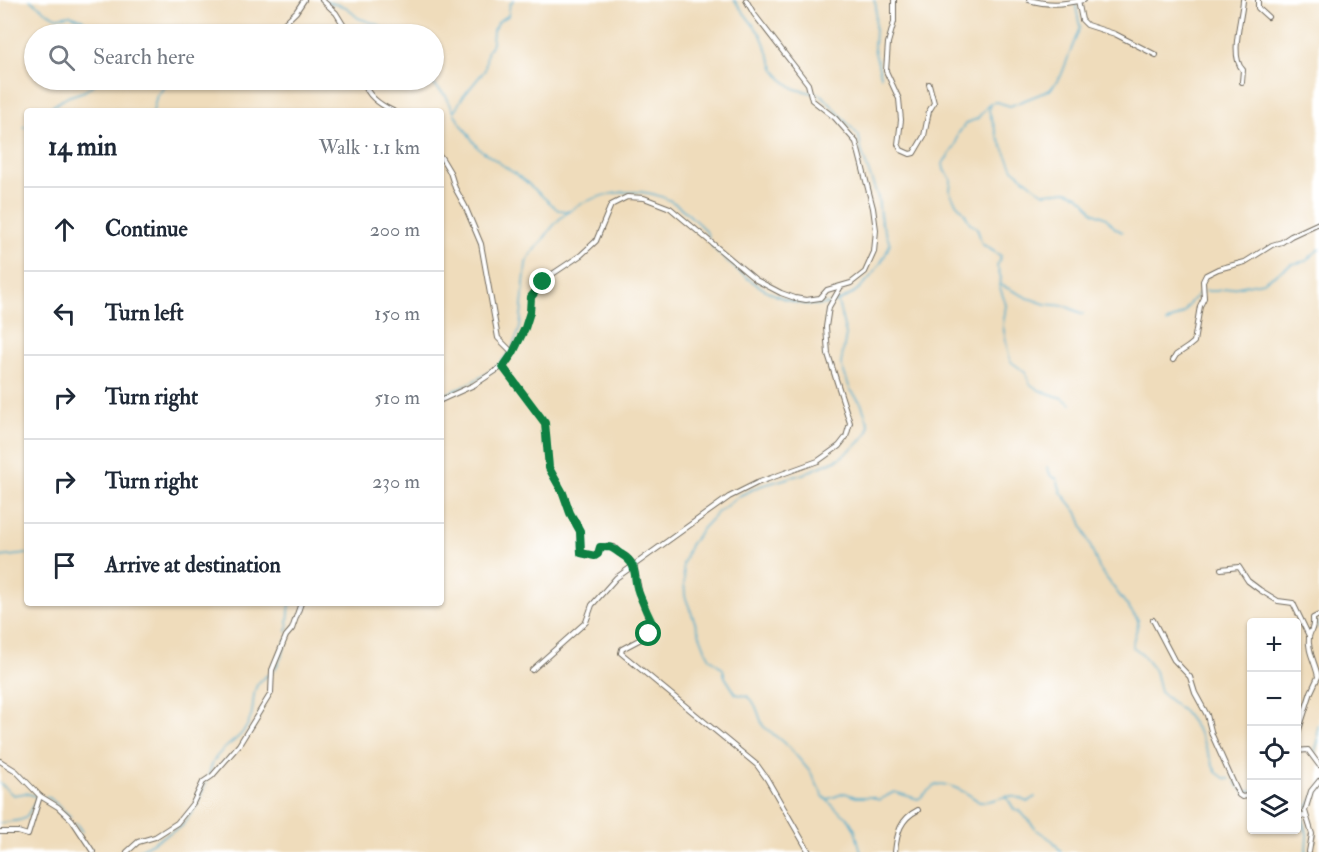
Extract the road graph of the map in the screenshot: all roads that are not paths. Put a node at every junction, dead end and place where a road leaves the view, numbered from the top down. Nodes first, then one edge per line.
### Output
1 (304, 0) edge
2 (322, 0) edge
3 (746, 0) edge
4 (894, 0) edge
5 (1029, 0) edge
6 (1080, 0) edge
7 (1243, 0) edge
8 (1258, 0) edge
9 (1268, 17) dead end
10 (284, 24) edge
11 (343, 24) edge
12 (1156, 55) dead end
13 (1242, 82) dead end
14 (928, 84) dead end
15 (367, 90) edge
16 (388, 108) edge
17 (444, 162) edge
18 (1319, 223) edge
19 (840, 288) junction
20 (513, 353) junction
21 (1173, 360) dead end
22 (503, 367) junction
23 (444, 398) edge
24 (634, 565) junction
25 (1221, 569) dead end
26 (300, 606) edge
27 (1319, 615) edge
28 (1153, 620) dead end
29 (1309, 636) junction
30 (532, 670) dead end
31 (1300, 726) edge
32 (1301, 751) edge
33 (0, 761) edge
34 (1319, 765) edge
35 (1319, 781) edge
36 (40, 796) junction
37 (1247, 796) edge
38 (918, 810) dead end
39 (1301, 816) edge
40 (1306, 818) junction
41 (0, 832) edge
42 (1312, 834) junction
43 (1317, 838) dead end
44 (93, 852) edge
45 (127, 852) edge
46 (808, 852) edge
47 (895, 852) edge
48 (1309, 852) edge

1 - 10 street
2 - 11 street
3 - 19 street
4 - 14 street
5 - 6 street
6 - 12 street
7 - 13 street
8 - 9 street
15 - 16 street
17 - 20 street
18 - 21 street
19 - 20 street
19 - 24 street
20 - 22 street
22 - 23 street
22 - 24 street
24 - 30 street
24 - 46 street
25 - 29 street
26 - 45 street
27 - 29 street
28 - 37 street
29 - 31 street
32 - 34 street
33 - 36 street
35 - 40 street
36 - 41 street
36 - 44 street
38 - 47 street
39 - 40 street
40 - 42 street
42 - 43 street
42 - 48 street

